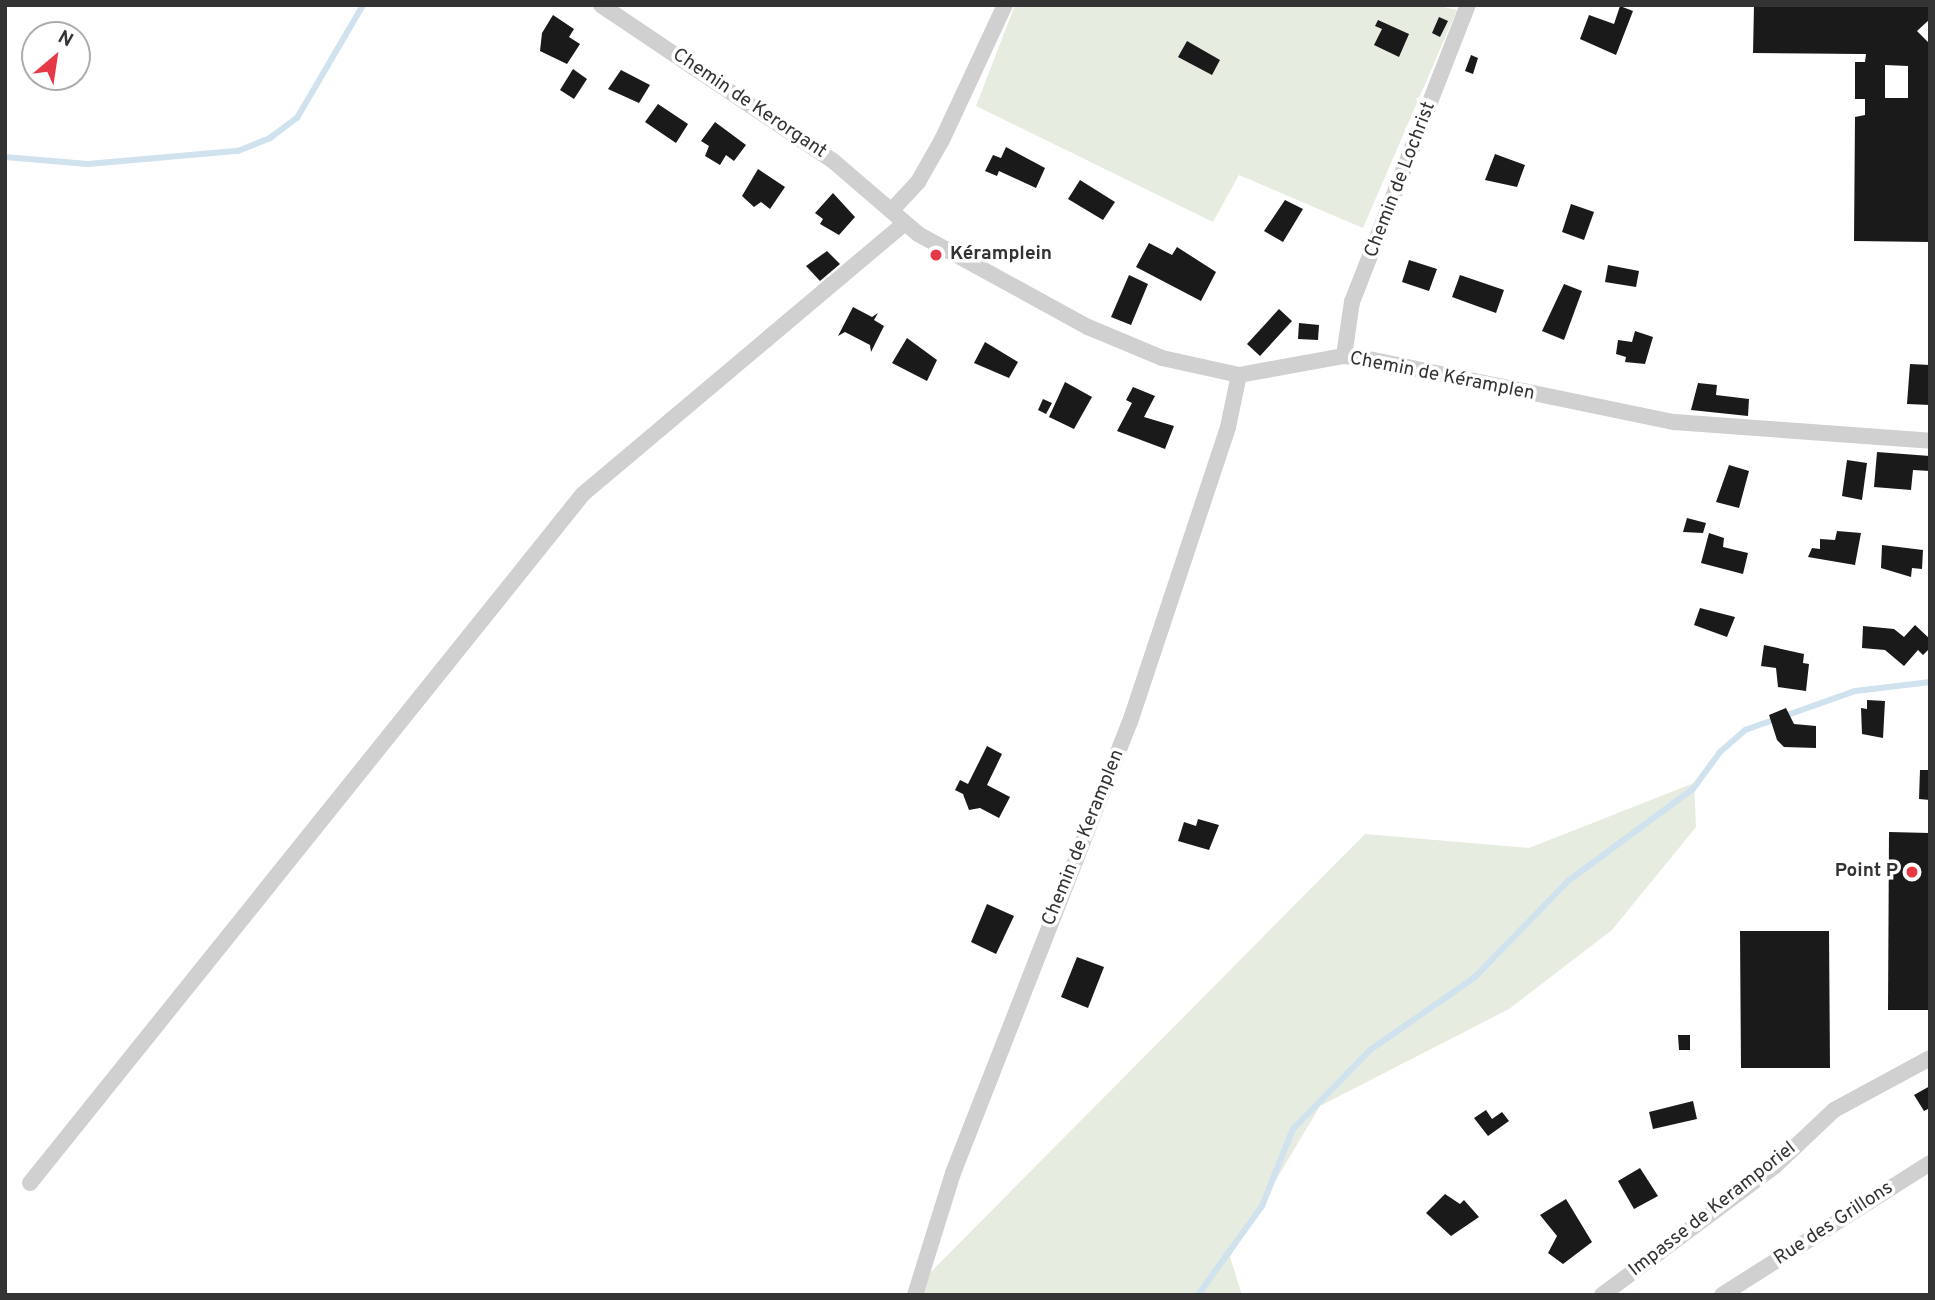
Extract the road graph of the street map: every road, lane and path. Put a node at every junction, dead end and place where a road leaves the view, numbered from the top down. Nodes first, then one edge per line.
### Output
1 (601, 5) edge
2 (1004, 5) edge
3 (1468, 5) edge
4 (891, 211) junction
5 (905, 223) junction
6 (1344, 356) junction
7 (1239, 375) junction
8 (1930, 441) edge
9 (1930, 1058) edge
10 (1930, 1163) edge
11 (30, 1183) dead end
12 (1738, 1289) edge
13 (915, 1295) edge
14 (1602, 1295) edge
15 (1722, 1295) edge

1 - 4 street, Chemin de Kerorgant
2 - 4 street
3 - 6 street, Chemin de Lochrist
4 - 5 street
5 - 7 street, Chemin de Kéramplen
5 - 11 street
6 - 7 street, Chemin de Kéramplen
6 - 8 street, Chemin de Kéramplen
7 - 13 street, Chemin de Keramplen
9 - 14 street, Impasse de Keramporiel
10 - 12 street, Rue des Grillons
12 - 15 street, Rue des Grillons

